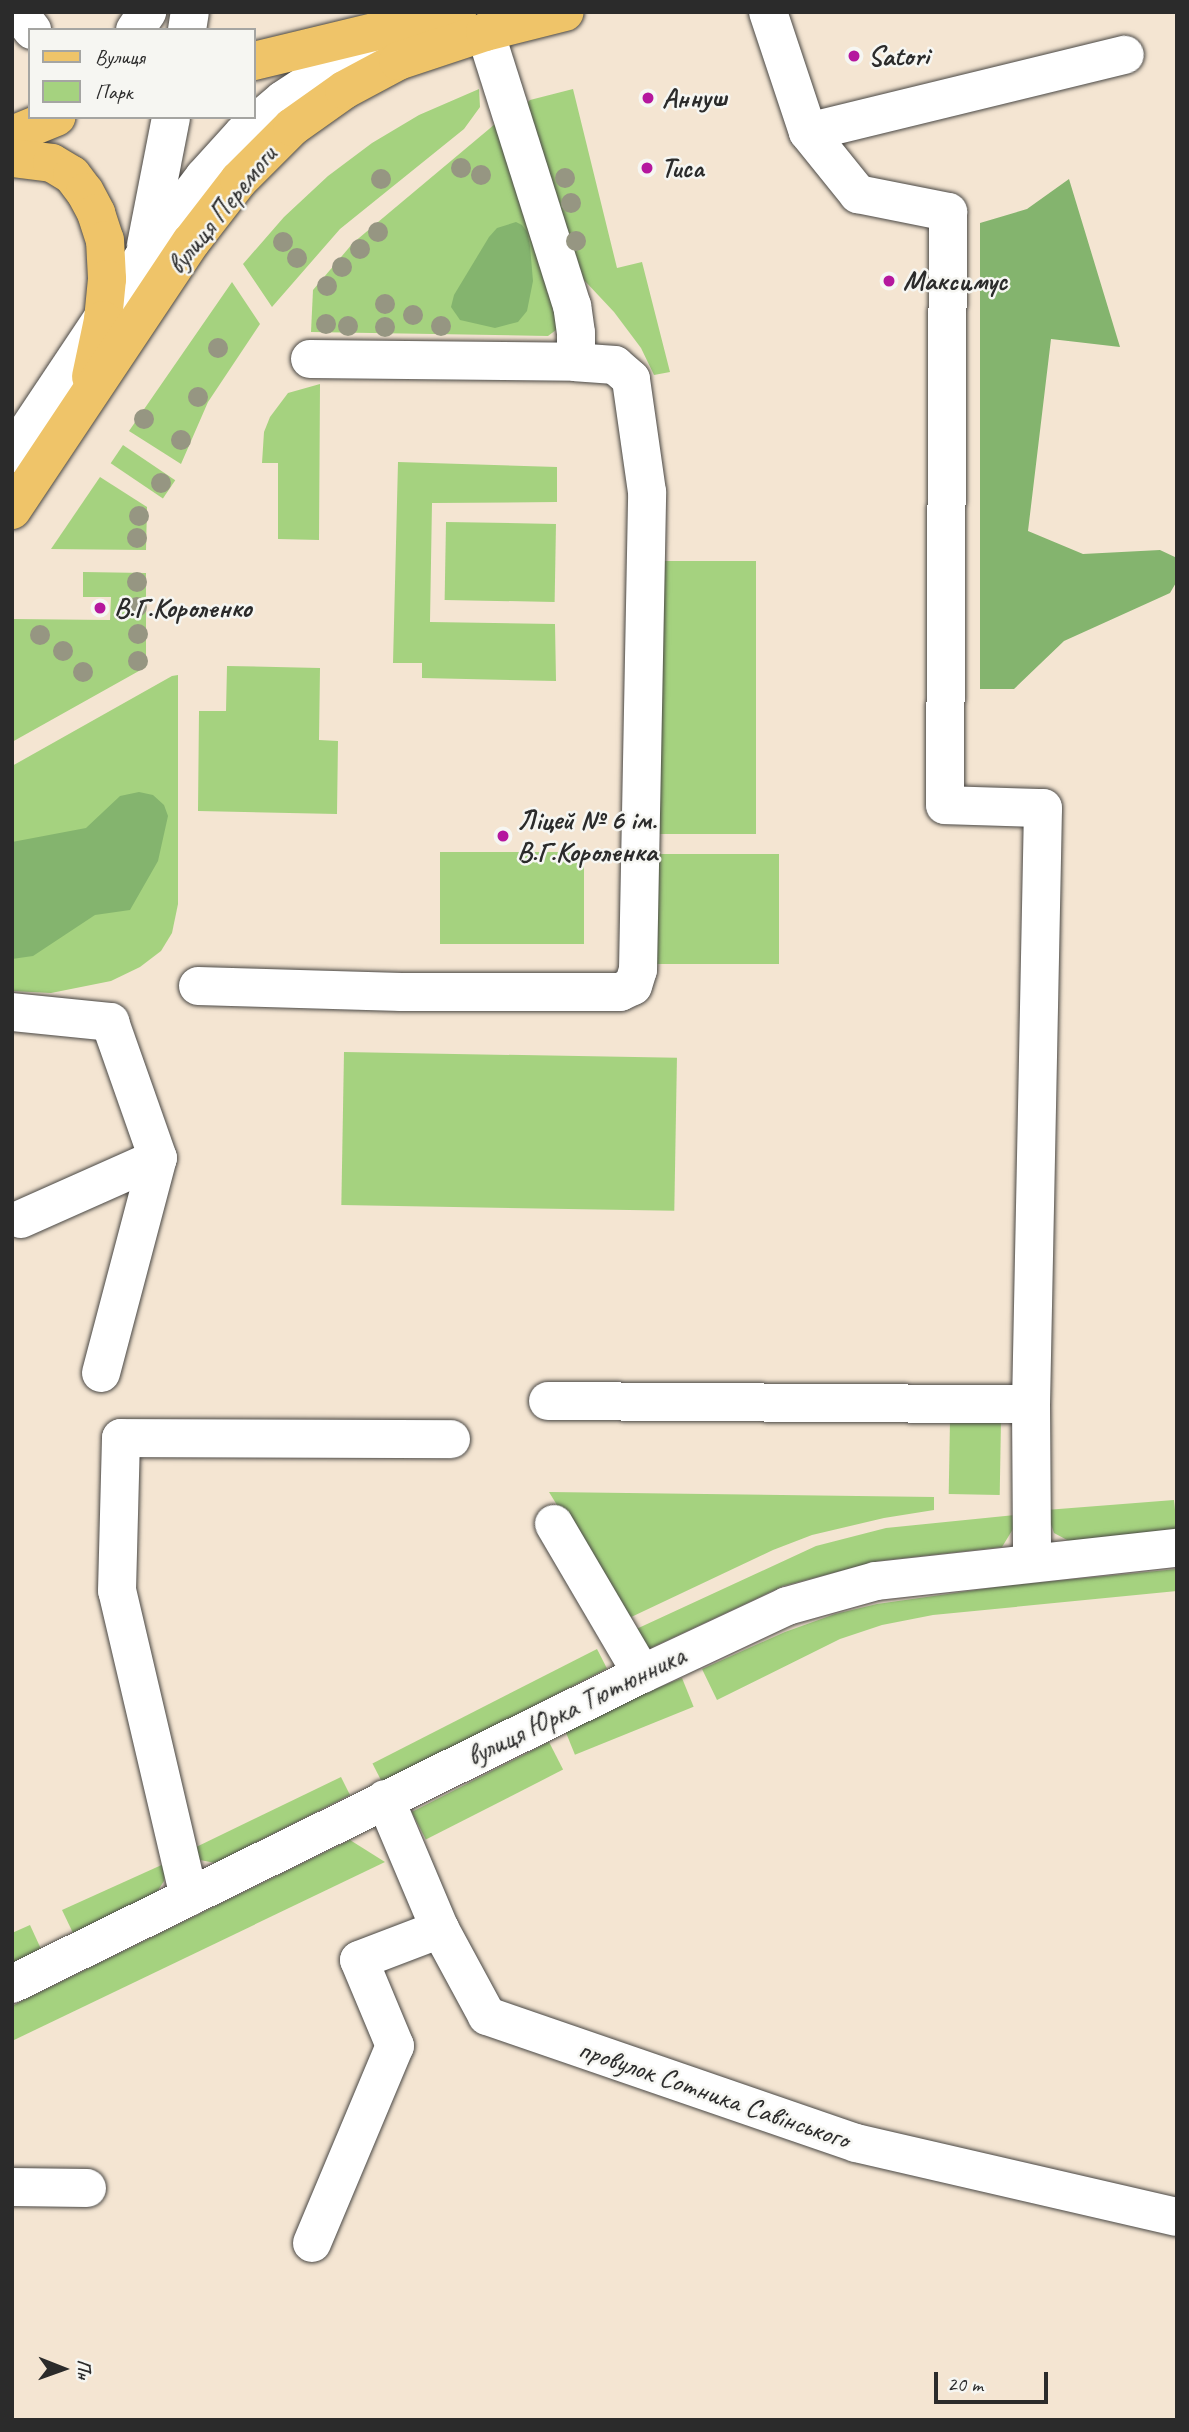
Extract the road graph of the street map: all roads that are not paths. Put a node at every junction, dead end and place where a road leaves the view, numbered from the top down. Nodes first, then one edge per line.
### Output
1 (18, 12) edge
2 (147, 12) edge
3 (565, 12) edge
4 (768, 12) edge
5 (460, 21) edge
6 (30, 28) edge
7 (136, 28) edge
8 (1125, 55) dead end
9 (256, 61) edge
10 (171, 119) edge
11 (31, 131) edge
12 (808, 132) junction
13 (144, 256) junction
14 (103, 320) junction
15 (310, 359) dead end
16 (576, 362) junction
17 (86, 400) junction
18 (12, 454) edge
19 (12, 510) edge
20 (198, 986) dead end
21 (12, 1012) edge
22 (158, 1158) junction
23 (21, 1219) dead end
24 (101, 1373) dead end
25 (548, 1401) dead end
26 (1031, 1404) junction
27 (451, 1439) dead end
28 (554, 1524) dead end
29 (1177, 1548) edge
30 (1032, 1563) junction
31 (642, 1674) junction
32 (385, 1799) junction
33 (189, 1897) junction
34 (440, 1928) junction
35 (12, 1984) edge
36 (12, 2187) edge
37 (87, 2188) dead end
38 (1177, 2217) edge
39 (312, 2243) dead end

1 - 6 street
2 - 7 street
3 - 5 main road, вулиця Перемоги
4 - 12 street
5 - 9 main road
5 - 13 street, вулиця Перемоги
5 - 16 street
5 - 17 main road, вулиця Перемоги
8 - 12 street
10 - 13 street
11 - 14 main road
12 - 26 street
13 - 14 street, вулиця Перемоги
13 - 17 street
14 - 17 main road
14 - 18 street, вулиця Перемоги
15 - 16 street
16 - 20 street
17 - 19 main road, вулиця Перемоги
21 - 22 street
22 - 23 street
22 - 24 street
25 - 26 street
26 - 30 street
27 - 33 street
28 - 31 street
29 - 30 street, вулиця Юрка Тютюнника
30 - 31 street, вулиця Юрка Тютюнника
31 - 32 street, вулиця Юрка Тютюнника
32 - 33 street, вулиця Юрка Тютюнника
32 - 34 street, провулок Сотника Савінського
33 - 35 street, вулиця Юрка Тютюнника
34 - 38 street, провулок Сотника Савінського
34 - 39 street
36 - 37 street

